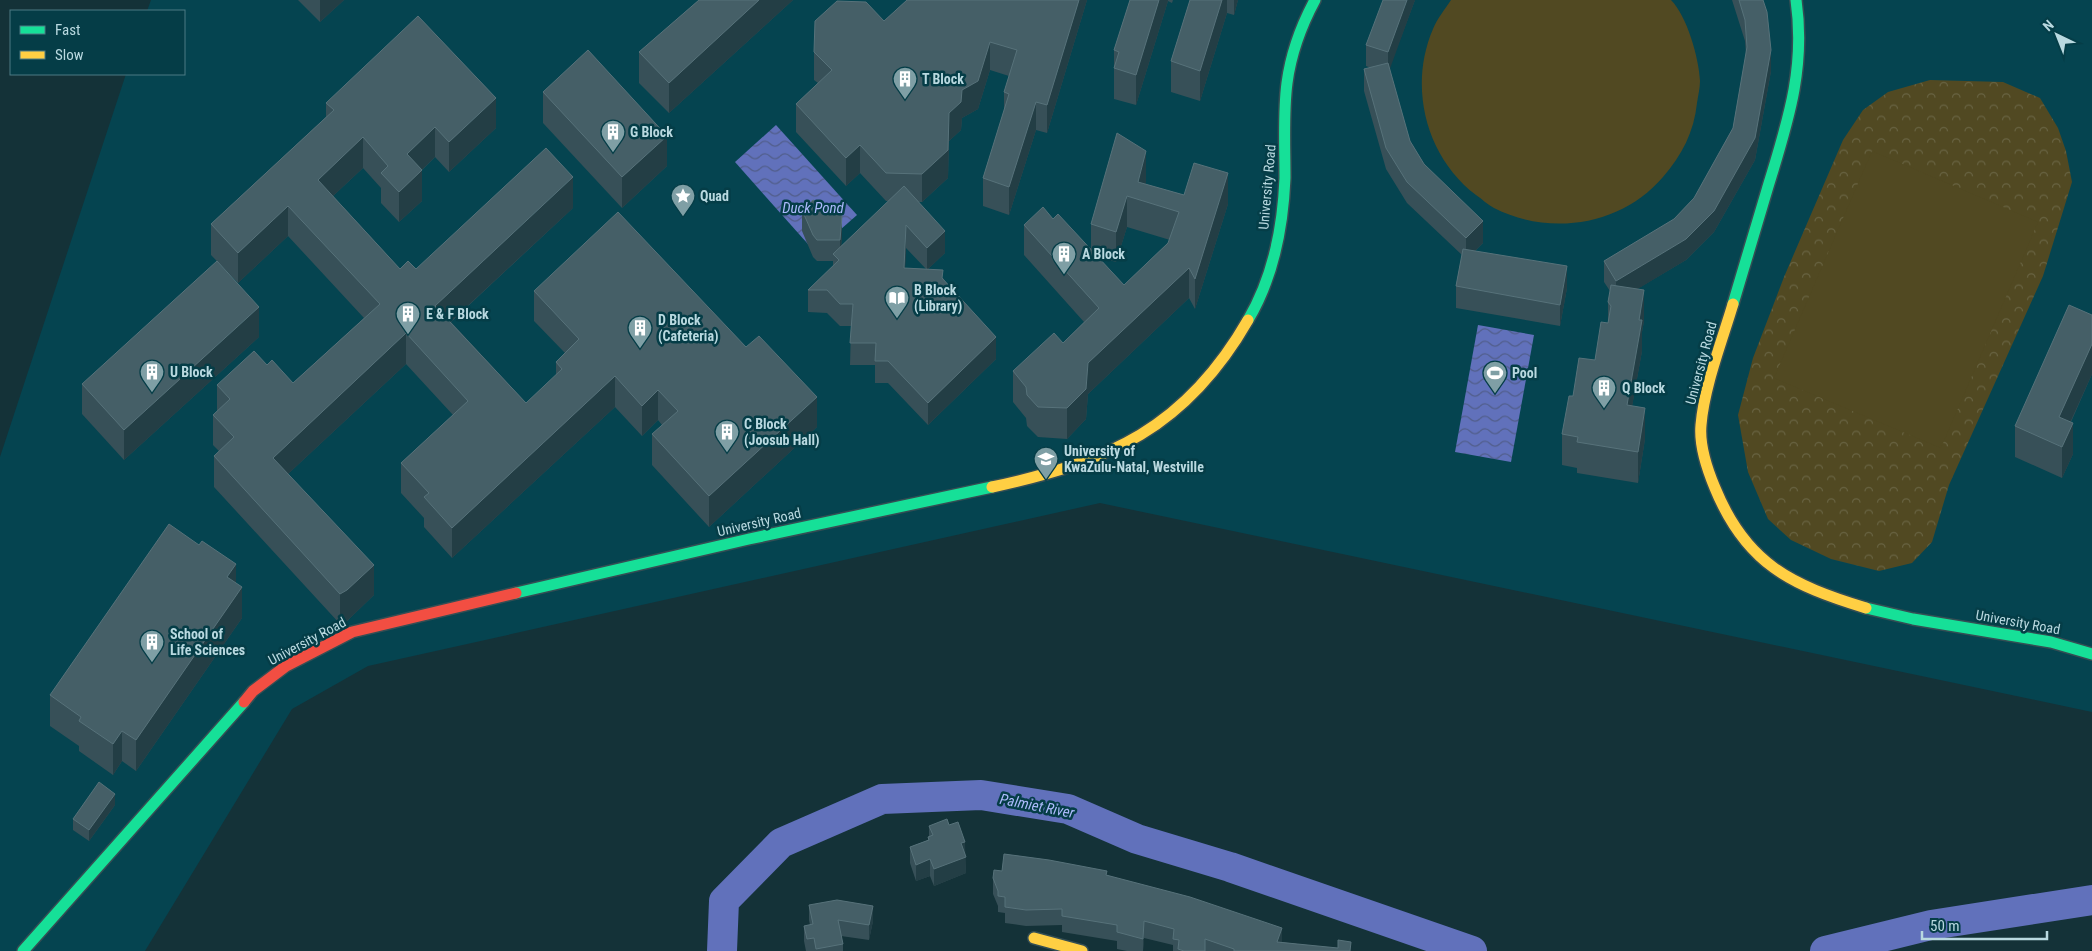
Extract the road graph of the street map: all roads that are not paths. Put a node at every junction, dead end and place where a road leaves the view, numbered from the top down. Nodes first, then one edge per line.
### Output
1 (1315, 0) edge
2 (1796, 0) edge
3 (2092, 654) edge
4 (1034, 938) dead end
5 (23, 951) edge
6 (1082, 951) edge

1 - 5 street, University Road
2 - 3 street, University Road
4 - 6 street

